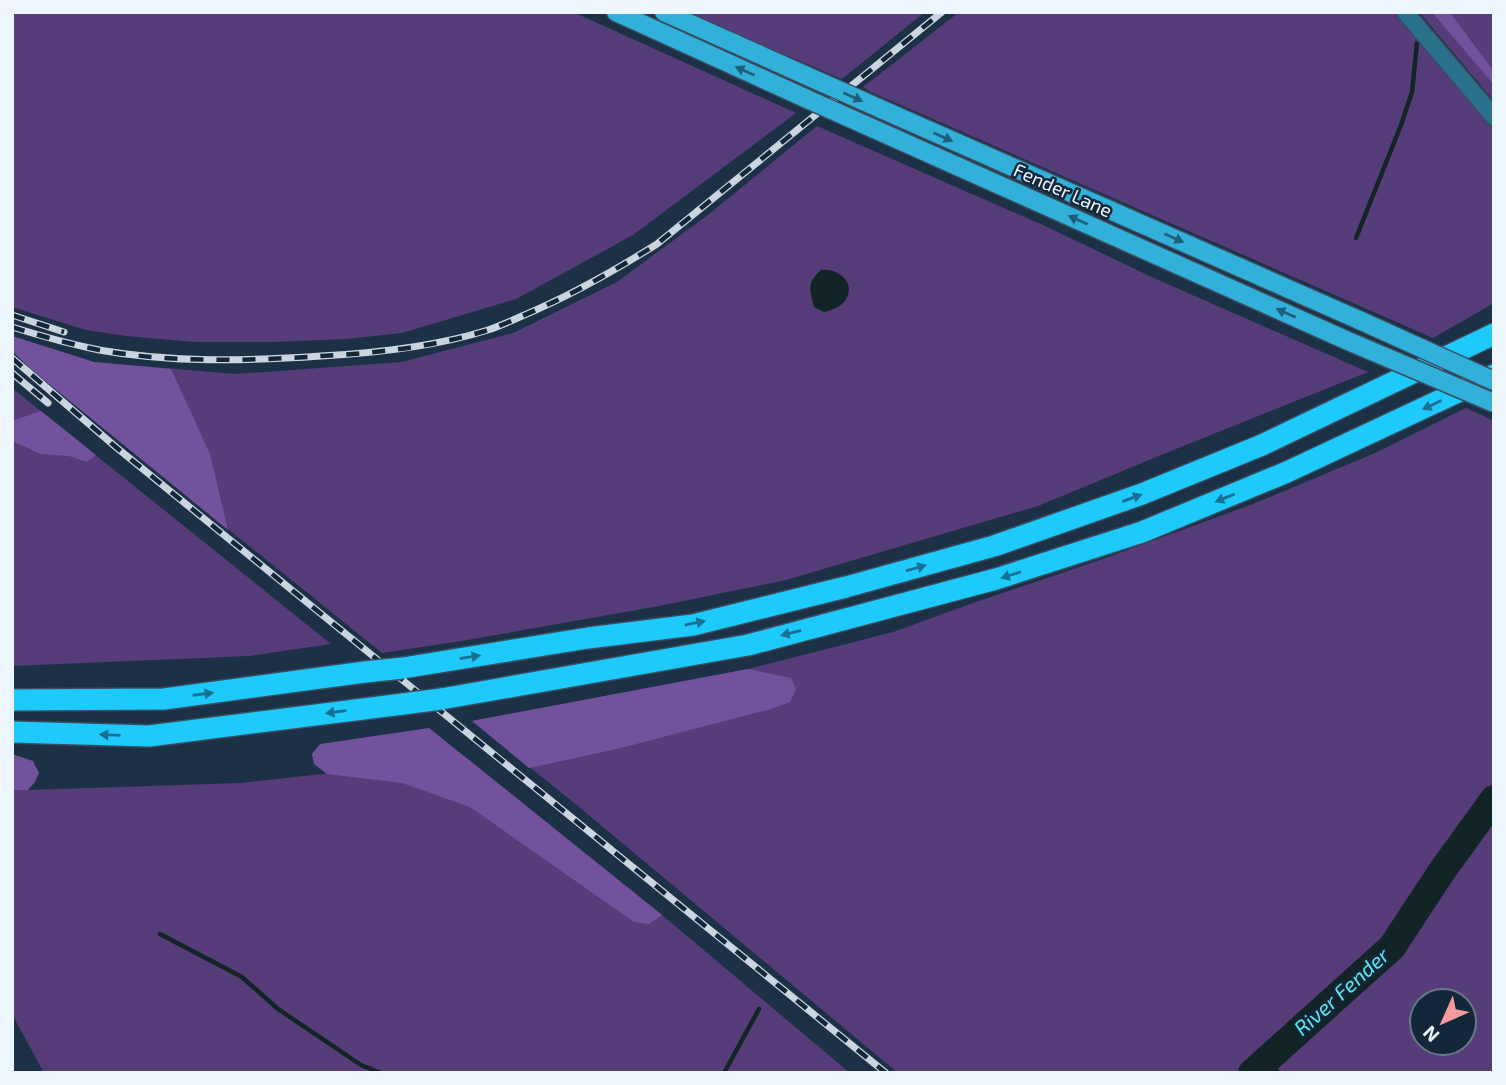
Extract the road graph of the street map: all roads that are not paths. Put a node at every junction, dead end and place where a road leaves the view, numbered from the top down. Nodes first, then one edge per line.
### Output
1 (616, 12) edge
2 (664, 12) edge
3 (1405, 12) edge
4 (1494, 117) edge
5 (1494, 334) edge
6 (1494, 375) edge
7 (1494, 381) edge
8 (1494, 403) edge
9 (12, 700) edge
10 (12, 733) edge

8 -> 1 main road, Fender Lane, bridge
2 -> 7 main road, Fender Lane, bridge
3 - 4 street
9 -> 5 highway, bridge
6 -> 10 highway, bridge

